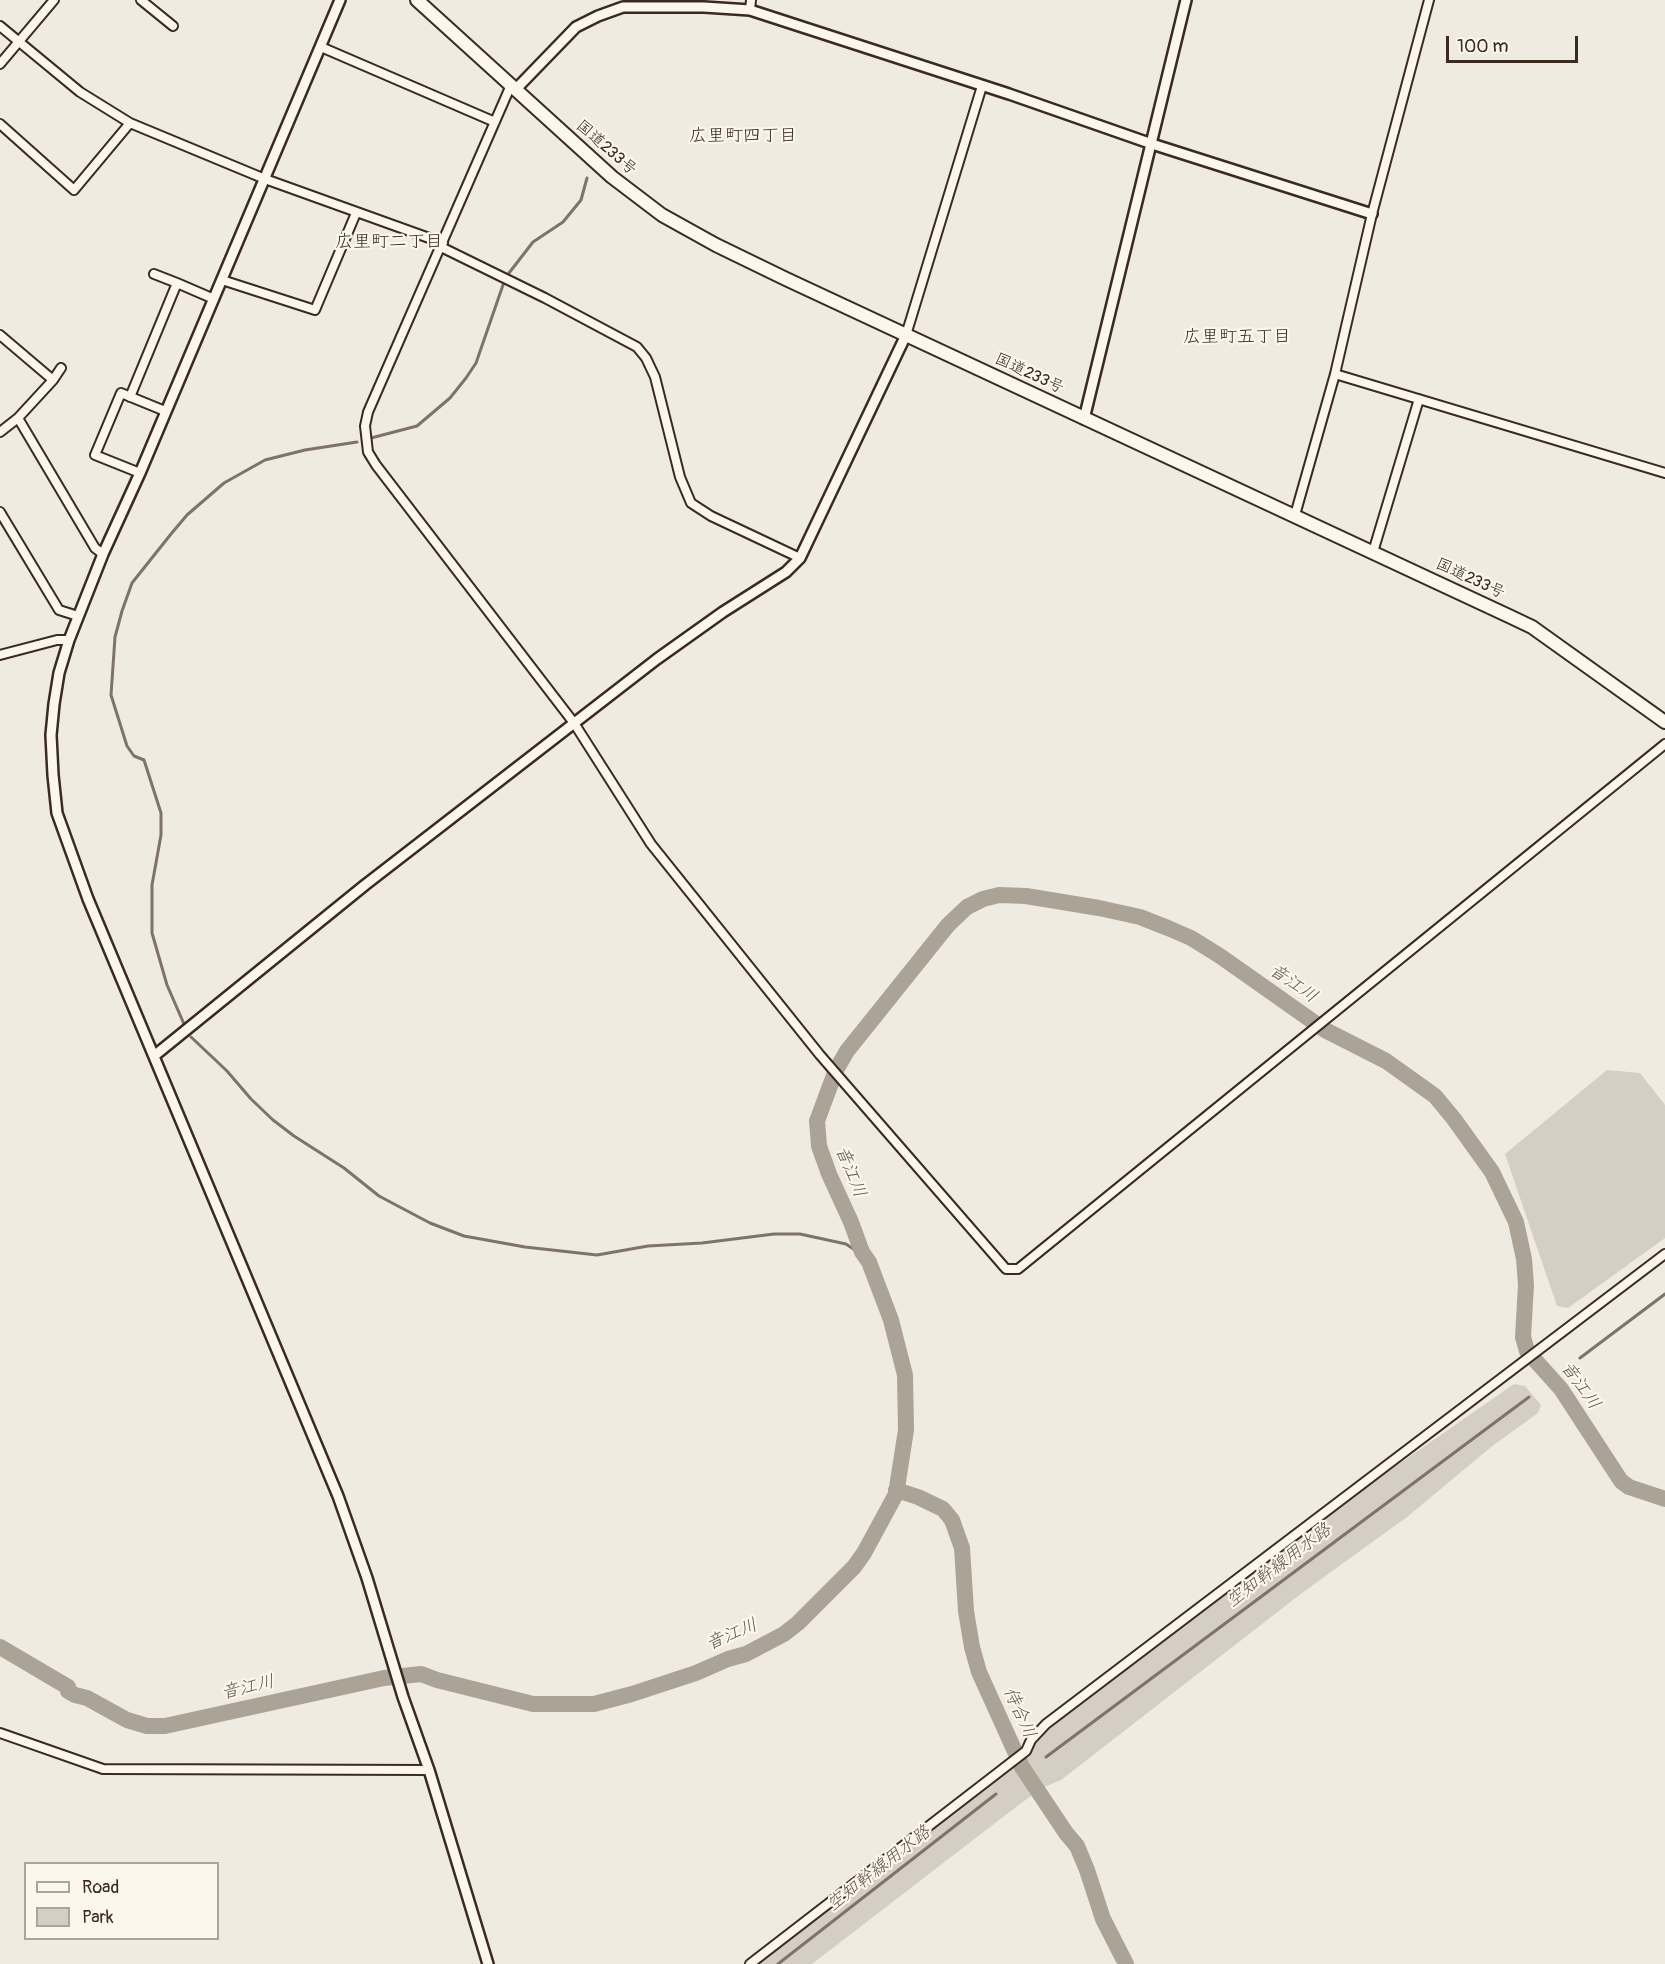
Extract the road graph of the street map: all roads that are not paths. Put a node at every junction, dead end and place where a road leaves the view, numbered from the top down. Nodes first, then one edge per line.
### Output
1 (54, 0) edge
2 (141, 0) edge
3 (340, 0) edge
4 (417, 0) edge
5 (1186, 0) edge
6 (1429, 0) edge
7 (751, 5) edge
8 (0, 26) edge
9 (173, 26) dead end
10 (19, 41) junction
11 (321, 47) junction
12 (0, 64) edge
13 (982, 86) junction
14 (514, 87) junction
15 (495, 122) junction
16 (130, 123) junction
17 (0, 124) edge
18 (1152, 144) junction
19 (265, 179) junction
20 (356, 213) junction
21 (1372, 214) junction
22 (442, 245) junction
23 (154, 274) dead end
24 (222, 280) junction
25 (177, 283) junction
26 (214, 299) junction
27 (0, 335) edge
28 (906, 335) junction
29 (61, 369) dead end
30 (1335, 374) junction
31 (53, 380) junction
32 (130, 397) junction
33 (1419, 399) junction
34 (165, 411) junction
35 (18, 418) junction
36 (1084, 419) junction
37 (0, 432) edge
38 (140, 473) junction
39 (1665, 473) edge
40 (0, 512) edge
41 (1295, 515) junction
42 (1373, 552) junction
43 (103, 555) junction
44 (800, 558) junction
45 (78, 616) junction
46 (69, 640) junction
47 (0, 655) edge
48 (1665, 722) edge
49 (574, 723) junction
50 (1665, 744) edge
51 (154, 1056) junction
52 (1665, 1254) edge
53 (0, 1733) edge
54 (429, 1770) junction
55 (488, 1964) edge
56 (750, 1964) edge

1 - 10 street
2 - 9 street
3 - 11 street
4 - 14 highway, 国道233号
5 - 18 street
6 - 21 street
7 - 13 street
7 - 14 street
8 - 10 street
10 - 12 street
10 - 16 street
11 - 15 street
11 - 19 street
13 - 18 street
13 - 28 street
14 - 15 street
14 - 28 highway, 国道233号
15 - 22 street
16 - 17 street
16 - 19 street
18 - 21 street
18 - 36 street
19 - 20 street
19 - 24 street
20 - 22 street
20 - 24 street
21 - 30 street
22 - 44 street
22 - 49 street
23 - 25 street
24 - 26 street
25 - 26 street
25 - 32 street
26 - 34 street
27 - 31 street
28 - 36 highway, 国道233号
28 - 44 street
29 - 31 street
30 - 33 street
30 - 41 street
31 - 35 street
32 - 34 street
32 - 38 street
33 - 39 street
33 - 42 street
34 - 38 street
35 - 37 street
35 - 43 street
36 - 41 highway, 国道233号
38 - 43 street
40 - 45 street
41 - 42 highway, 国道233号
42 - 48 highway, 国道233号
43 - 45 street
44 - 49 street
45 - 46 street
46 - 47 street
46 - 51 street
49 - 50 street
49 - 51 street
51 - 54 street
52 - 56 street
53 - 54 street
54 - 55 street

